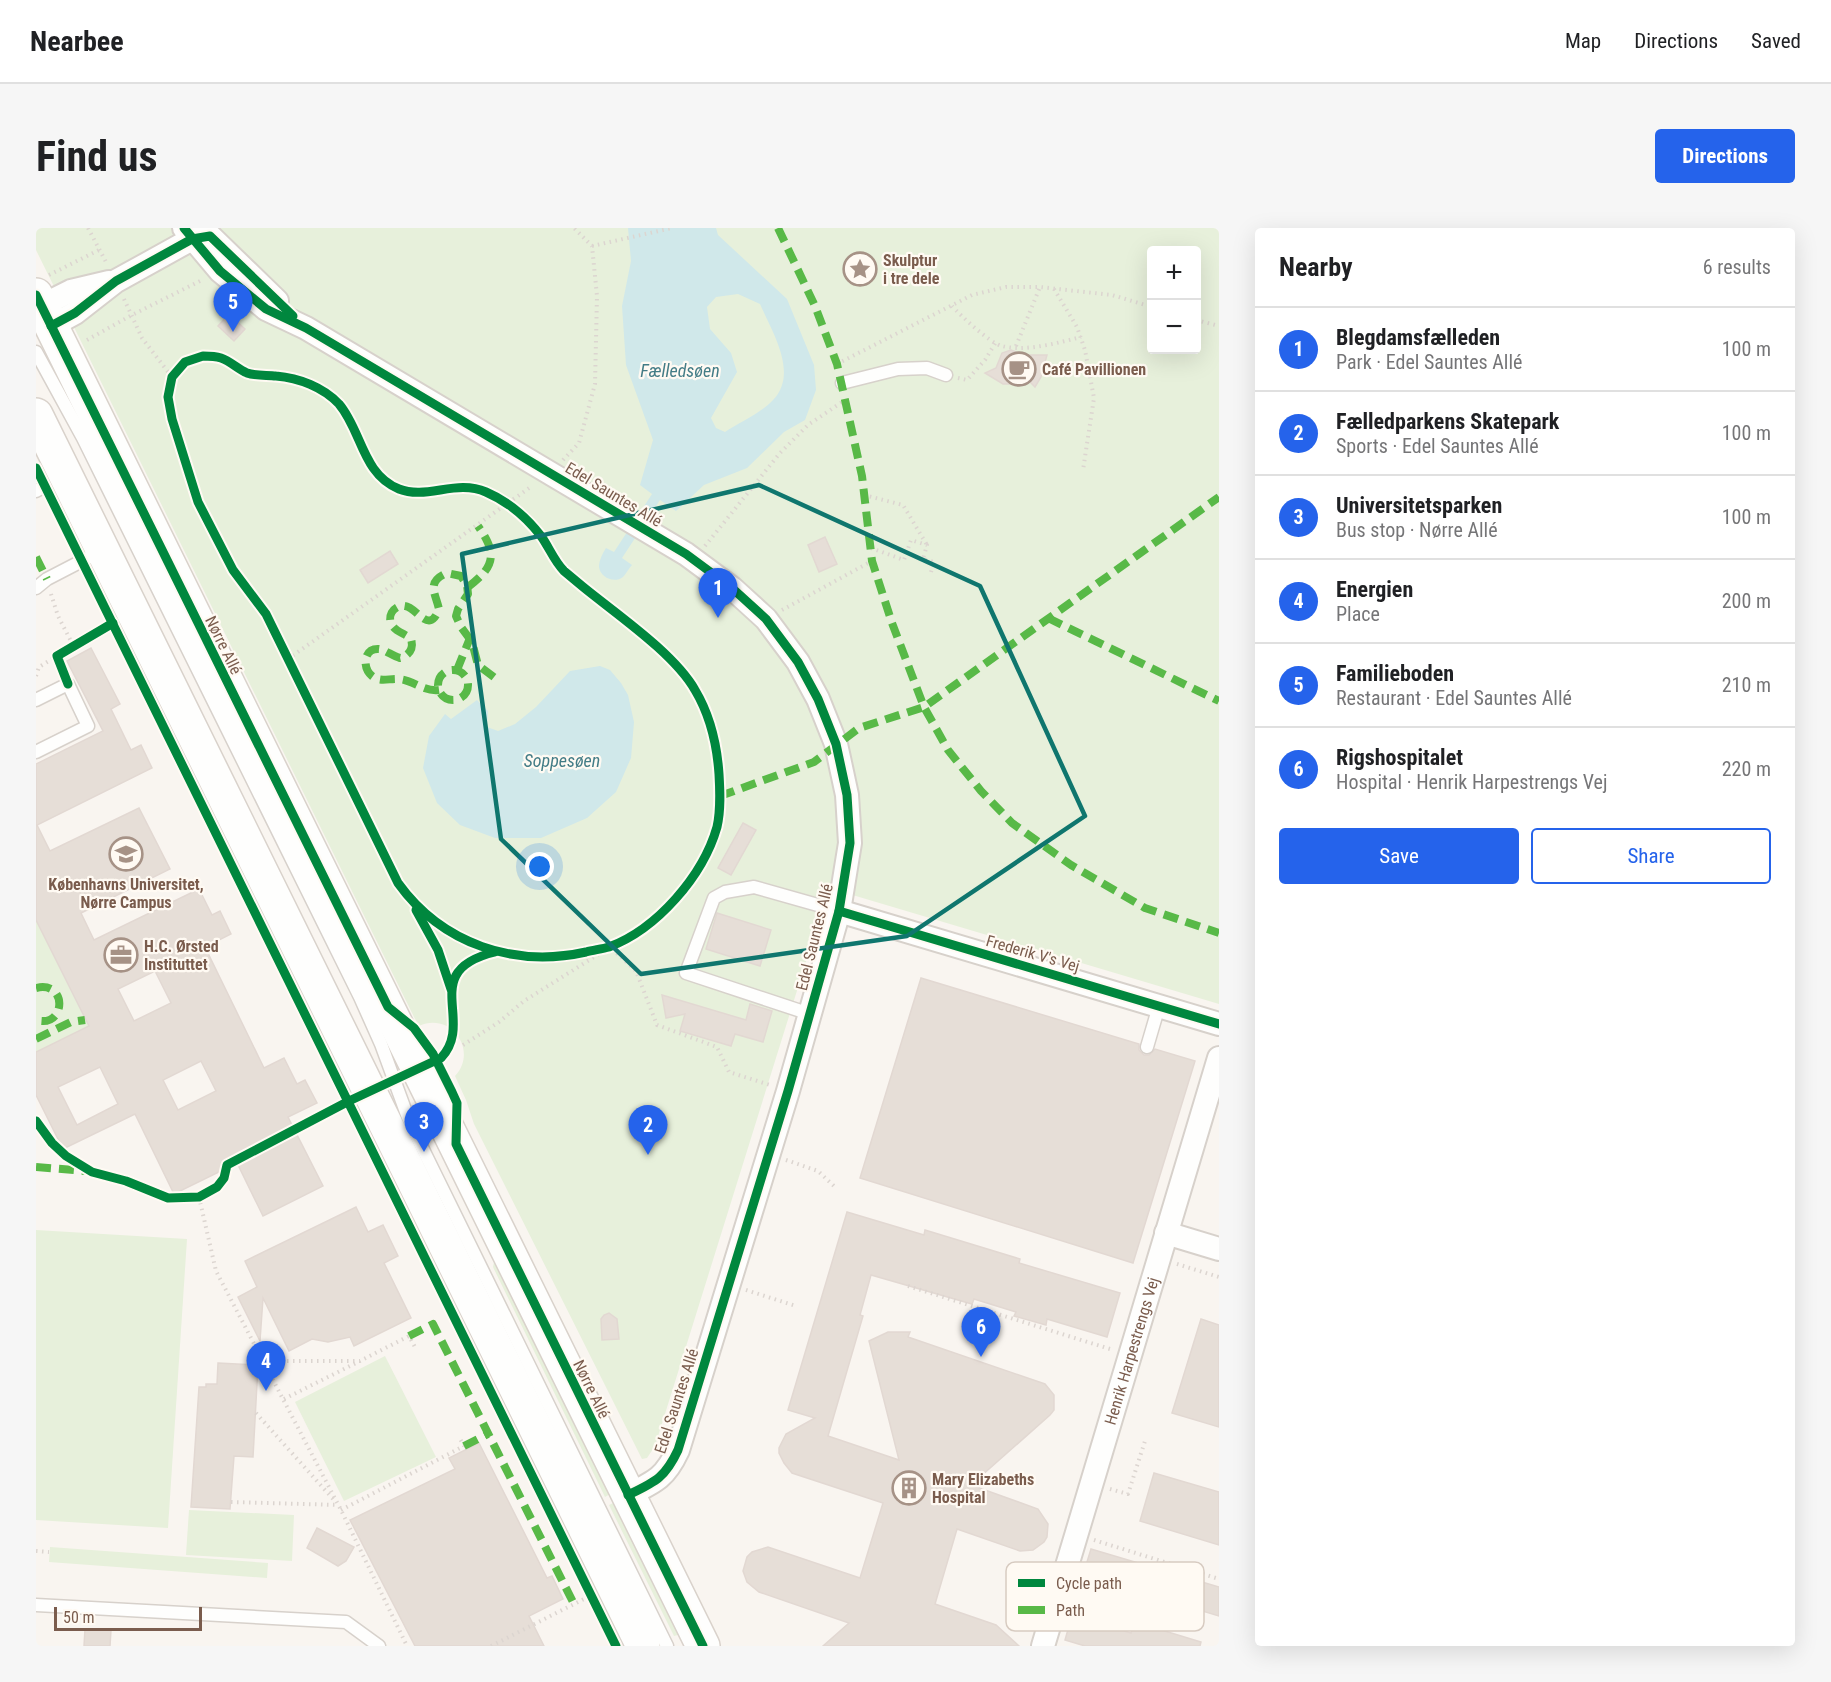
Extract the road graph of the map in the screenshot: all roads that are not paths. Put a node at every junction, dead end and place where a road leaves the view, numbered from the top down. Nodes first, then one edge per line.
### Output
1 (188, 233) edge
2 (40, 314) edge
3 (306, 328) junction
4 (946, 375) road end
5 (842, 383) dead end
6 (36, 415) edge
7 (103, 550) junction
8 (36, 588) edge
9 (36, 700) edge
10 (36, 752) edge
11 (839, 911) junction
12 (1159, 1006) junction
13 (810, 1014) junction
14 (1219, 1024) edge
15 (1147, 1047) dead end
16 (1219, 1058) edge
17 (1167, 1233) junction
18 (1219, 1249) edge
19 (628, 1495) junction
20 (1068, 1562) edge
21 (36, 1605) edge
22 (1048, 1631) edge
23 (379, 1646) edge
24 (643, 1646) edge
25 (667, 1646) edge
26 (704, 1646) edge
27 (1043, 1646) edge

1 - 2 street
1 - 3 street, Edel Sauntes Allé
1 - 3 street, Edel Sauntes Allé
2 - 19 street, Nørre Allé
2 - 25 lane
3 - 11 street, Edel Sauntes Allé
4 - 5 lane
6 - 7 street
7 - 8 lane
7 - 24 street
9 - 10 lane
11 - 12 street, Frederik V's Vej
11 - 13 street, Edel Sauntes Allé
11 - 13 lane
12 - 14 street, Frederik V's Vej
12 - 15 lane
13 - 19 street, Edel Sauntes Allé
16 - 17 street, Henrik Harpestrengs Vej
17 - 18 street
17 - 20 street, Henrik Harpestrengs Vej
19 - 26 street, Nørre Allé
21 - 23 lane
22 - 27 street, Henrik Harpestrengs Vej

